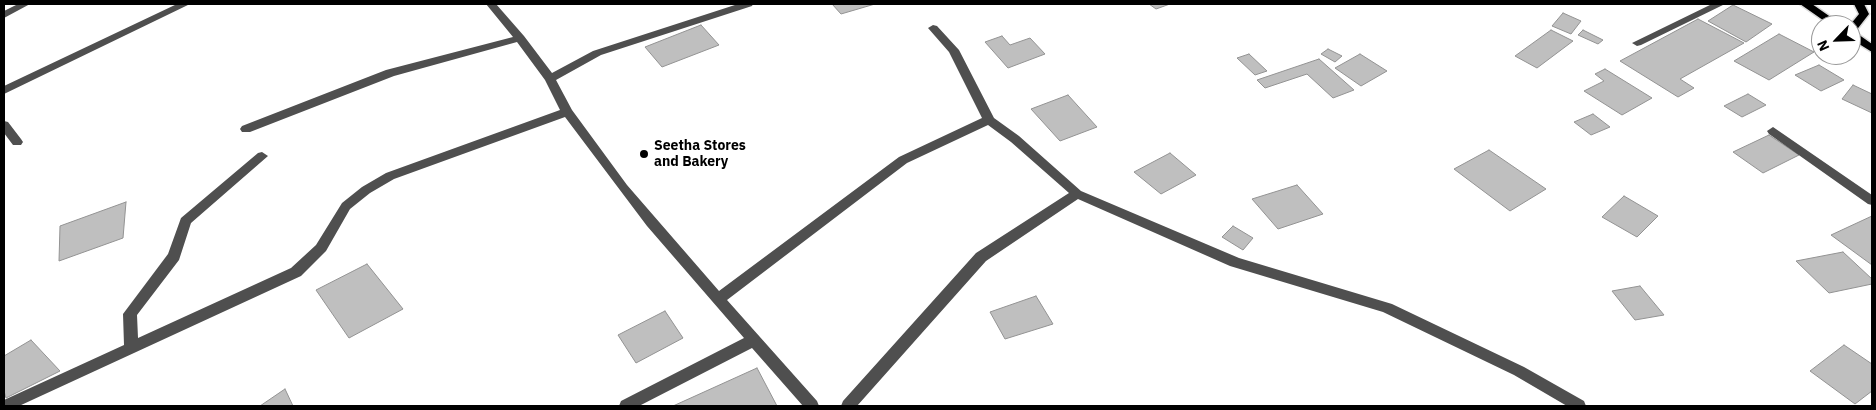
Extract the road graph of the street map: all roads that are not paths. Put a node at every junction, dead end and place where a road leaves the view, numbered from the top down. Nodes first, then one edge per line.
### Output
1 (25, 4) edge
2 (185, 4) edge
3 (491, 4) edge
4 (748, 4) edge
5 (1720, 4) edge
6 (1805, 4) edge
7 (1859, 4) edge
8 (4, 15) edge
9 (1822, 15) edge
10 (1861, 18) edge
11 (933, 28) dead end
12 (520, 38) junction
13 (1861, 41) edge
14 (1637, 43) dead end
15 (1872, 49) edge
16 (550, 79) junction
17 (4, 90) edge
18 (567, 112) junction
19 (990, 120) junction
20 (4, 125) edge
21 (246, 129) dead end
22 (1773, 131) dead end
23 (17, 142) dead end
24 (262, 156) dead end
25 (1077, 194) junction
26 (1872, 201) edge
27 (719, 299) junction
28 (754, 340) junction
29 (131, 348) junction
30 (5, 406) edge
31 (626, 406) edge
32 (812, 406) edge
33 (848, 406) edge
34 (1580, 406) edge

1 - 8 street
2 - 17 street
3 - 12 street
4 - 16 street
5 - 14 street
6 - 9 main road
7 - 10 main road
11 - 19 street
12 - 16 street
12 - 21 street
13 - 15 main road
16 - 18 street
18 - 27 street
18 - 29 street
19 - 25 street
19 - 27 street
20 - 23 street
22 - 26 street
24 - 29 street
25 - 33 street
25 - 34 street
27 - 28 street
28 - 31 street
28 - 32 street
29 - 30 street

